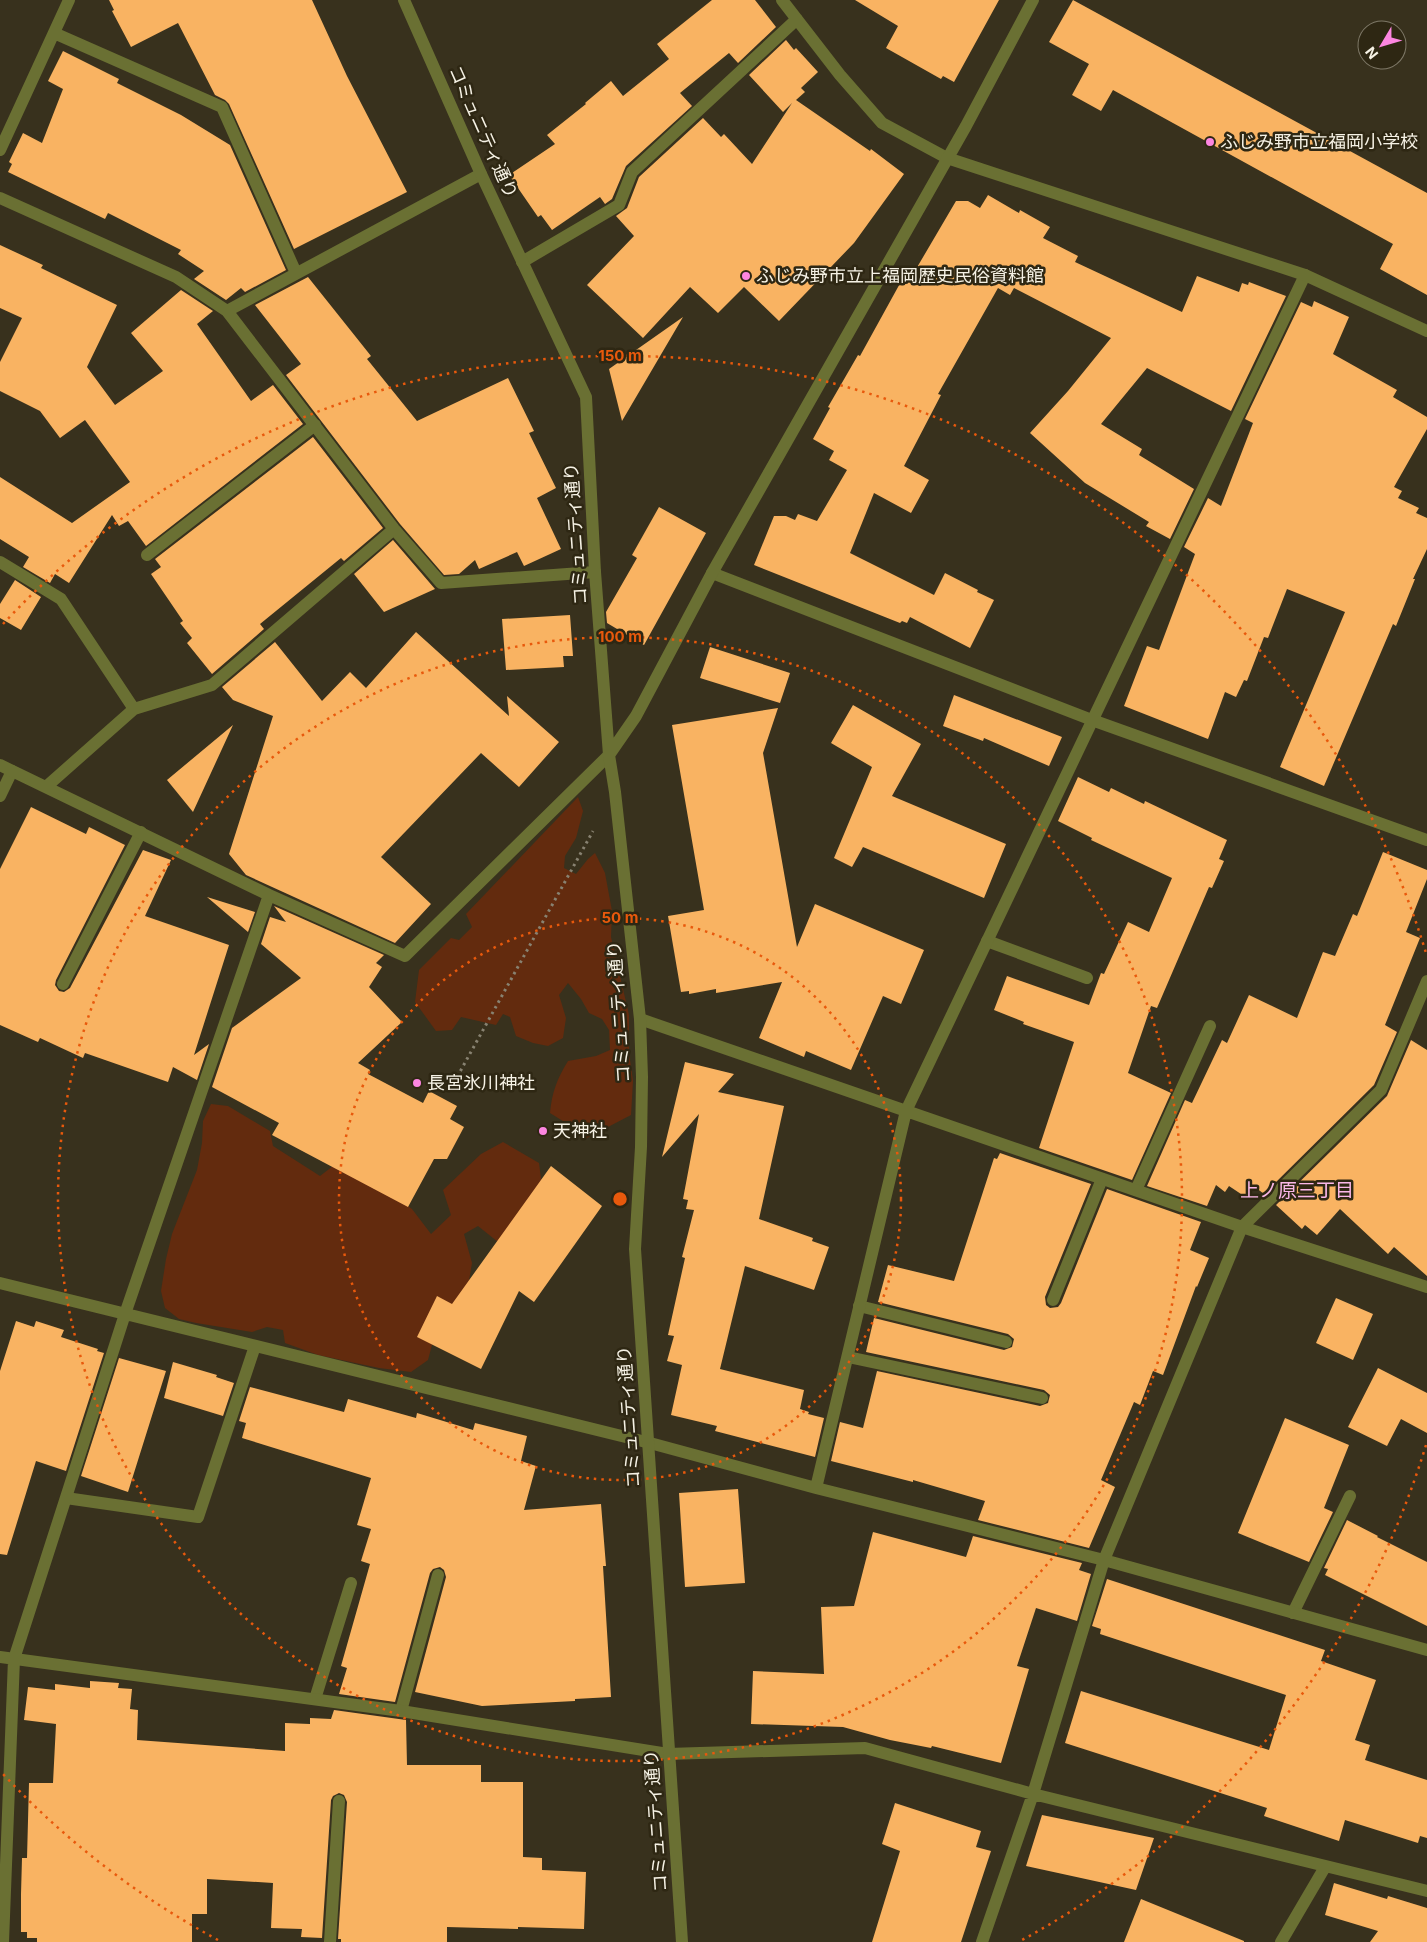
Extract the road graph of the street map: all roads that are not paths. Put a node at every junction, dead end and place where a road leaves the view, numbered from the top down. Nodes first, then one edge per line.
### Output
1 (70, 0) edge
2 (404, 0) edge
3 (782, 0) edge
4 (1034, 0) edge
5 (797, 20) junction
6 (54, 33) junction
7 (0, 150) edge
8 (947, 158) junction
9 (481, 174) junction
10 (0, 198) edge
11 (522, 262) junction
12 (296, 273) junction
13 (1305, 275) junction
14 (227, 311) junction
15 (1427, 331) edge
16 (315, 425) junction
17 (394, 529) junction
18 (147, 555) dead end
19 (0, 562) edge
20 (595, 572) junction
21 (712, 573) junction
22 (134, 709) junction
23 (1092, 720) junction
24 (609, 755) junction
25 (0, 765) edge
26 (12, 771) junction
27 (47, 786) junction
28 (0, 796) edge
29 (141, 832) junction
30 (1427, 840) edge
31 (269, 895) junction
32 (987, 941) junction
33 (1087, 978) dead end
34 (1427, 981) edge
35 (63, 984) dead end
36 (640, 1019) junction
37 (1210, 1026) dead end
38 (906, 1111) junction
39 (1102, 1179) junction
40 (1136, 1190) junction
41 (1242, 1227) junction
42 (0, 1283) edge
43 (1427, 1288) edge
44 (1053, 1300) dead end
45 (859, 1306) junction
46 (125, 1314) junction
47 (1006, 1342) dead end
48 (255, 1346) junction
49 (848, 1357) junction
50 (1042, 1398) dead end
51 (650, 1443) junction
52 (816, 1488) junction
53 (1350, 1496) dead end
54 (66, 1498) junction
55 (1104, 1560) junction
56 (438, 1575) dead end
57 (351, 1583) dead end
58 (1293, 1613) junction
59 (1427, 1650) edge
60 (0, 1657) edge
61 (14, 1659) junction
62 (315, 1699) junction
63 (401, 1711) junction
64 (668, 1754) junction
65 (1033, 1794) junction
66 (339, 1800) dead end
67 (1325, 1867) junction
68 (1427, 1892) edge
69 (3, 1942) edge
70 (330, 1942) edge
71 (682, 1942) edge
72 (982, 1942) edge
73 (1281, 1942) edge

1 - 6 street
2 - 9 street, コミュニティ通り
3 - 5 street
4 - 8 street
5 - 8 street
5 - 11 street
6 - 7 street
6 - 12 street
8 - 13 street
8 - 21 street
9 - 11 street, コミュニティ通り
9 - 12 street
10 - 14 street
11 - 20 street, コミュニティ通り
12 - 14 street
13 - 15 street
13 - 23 street
14 - 16 street
16 - 17 street
16 - 18 street
17 - 20 street
17 - 22 street
19 - 22 street
20 - 24 street, コミュニティ通り
21 - 23 street
21 - 24 street
22 - 27 street
23 - 30 street
23 - 32 street
24 - 31 street
24 - 36 street, コミュニティ通り
25 - 26 street
26 - 27 street
26 - 28 street
27 - 29 street
29 - 31 street
29 - 35 street
31 - 46 street
32 - 33 street
32 - 38 street
34 - 41 street
36 - 38 street
36 - 51 street, コミュニティ通り
37 - 40 street
38 - 39 street
38 - 45 street
39 - 40 street
39 - 44 street
40 - 41 street
41 - 43 street
41 - 55 street
42 - 46 street
45 - 47 street
45 - 49 street
46 - 48 street
46 - 54 street
48 - 51 street
48 - 54 street
49 - 50 street
49 - 52 street
51 - 52 street
51 - 64 street, コミュニティ通り
52 - 55 street
53 - 58 street
54 - 61 street
55 - 58 street
55 - 65 street
56 - 63 street
57 - 62 street
58 - 59 street
60 - 61 street
61 - 62 street
61 - 69 street
62 - 63 street
63 - 64 street
64 - 65 street
64 - 71 street, コミュニティ通り
65 - 67 street
65 - 72 street
66 - 70 street
67 - 68 street
67 - 73 street

